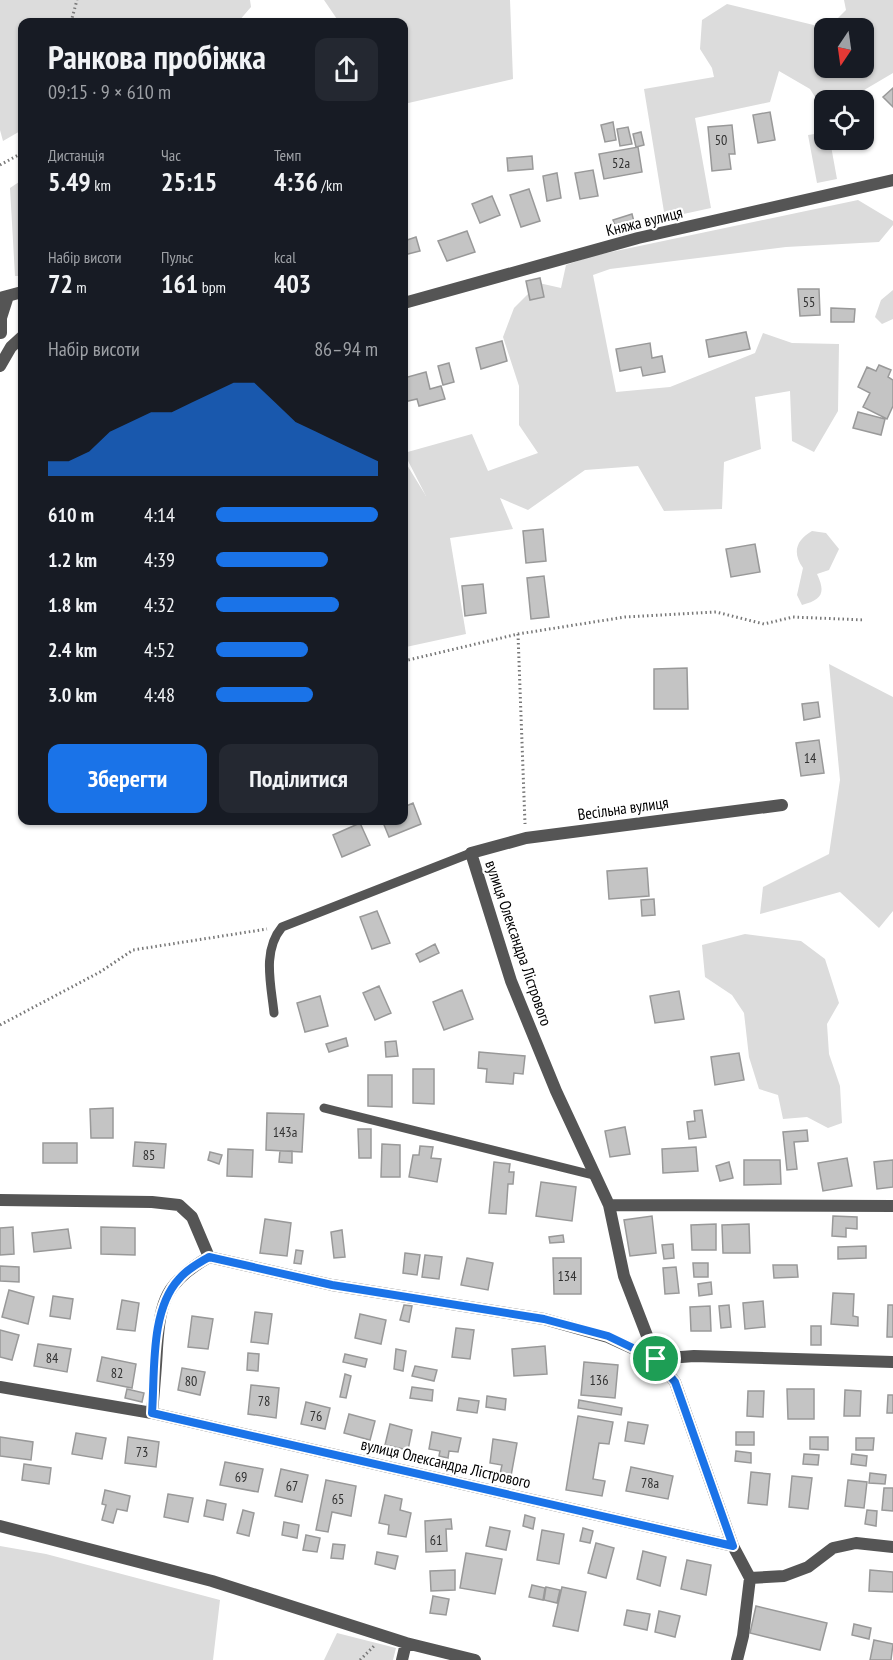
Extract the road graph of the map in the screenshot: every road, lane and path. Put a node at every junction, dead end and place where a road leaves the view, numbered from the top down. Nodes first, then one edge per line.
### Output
1 (77, 0) edge
2 (72, 18) edge
3 (18, 155) edge
4 (0, 165) edge
5 (892, 182) edge
6 (4, 297) edge
7 (408, 302) edge
8 (1, 333) edge
9 (18, 341) edge
10 (11, 347) junction
11 (0, 366) edge
12 (865, 620) dead end
13 (518, 634) junction
14 (408, 660) edge
15 (782, 805) dead end
16 (526, 838) junction
17 (471, 853) junction
18 (282, 927) junction
19 (274, 1013) dead end
20 (0, 1026) edge
21 (324, 1108) dead end
22 (593, 1175) junction
23 (0, 1200) edge
24 (609, 1205) junction
25 (893, 1206) edge
26 (209, 1257) junction
27 (656, 1359) junction
28 (893, 1362) edge
29 (0, 1387) edge
30 (152, 1413) junction
31 (0, 1526) edge
32 (733, 1546) junction
33 (893, 1547) edge
34 (750, 1578) junction
35 (406, 1643) junction
36 (402, 1660) edge
37 (475, 1660) edge
38 (737, 1660) edge

1 - 2 path
3 - 4 path
5 - 7 street, Княжа вулиця
6 - 8 street
8 - 10 street
9 - 10 street
10 - 11 street
12 - 13 path
13 - 14 path
13 - 16 path
15 - 16 street, Весільна вулиця
16 - 17 street, Весільна вулиця
17 - 18 lane
17 - 22 street, вулиця Олександра Лістрового
18 - 19 lane
18 - 20 path
21 - 22 lane
22 - 24 street, вулиця Олександра Лістрового
23 - 26 street
24 - 25 street
24 - 27 street, вулиця Олександра Лістрового
26 - 27 street, вулиця Олександра Лістрового
26 - 30 street
27 - 28 street
27 - 32 street, вулиця Олександра Лістрового
29 - 30 street, вулиця Олександра Лістрового
30 - 32 street, вулиця Олександра Лістрового
31 - 35 street
32 - 34 street, вулиця Олександра Лістрового
33 - 34 street
34 - 38 street
35 - 36 street
35 - 37 street

